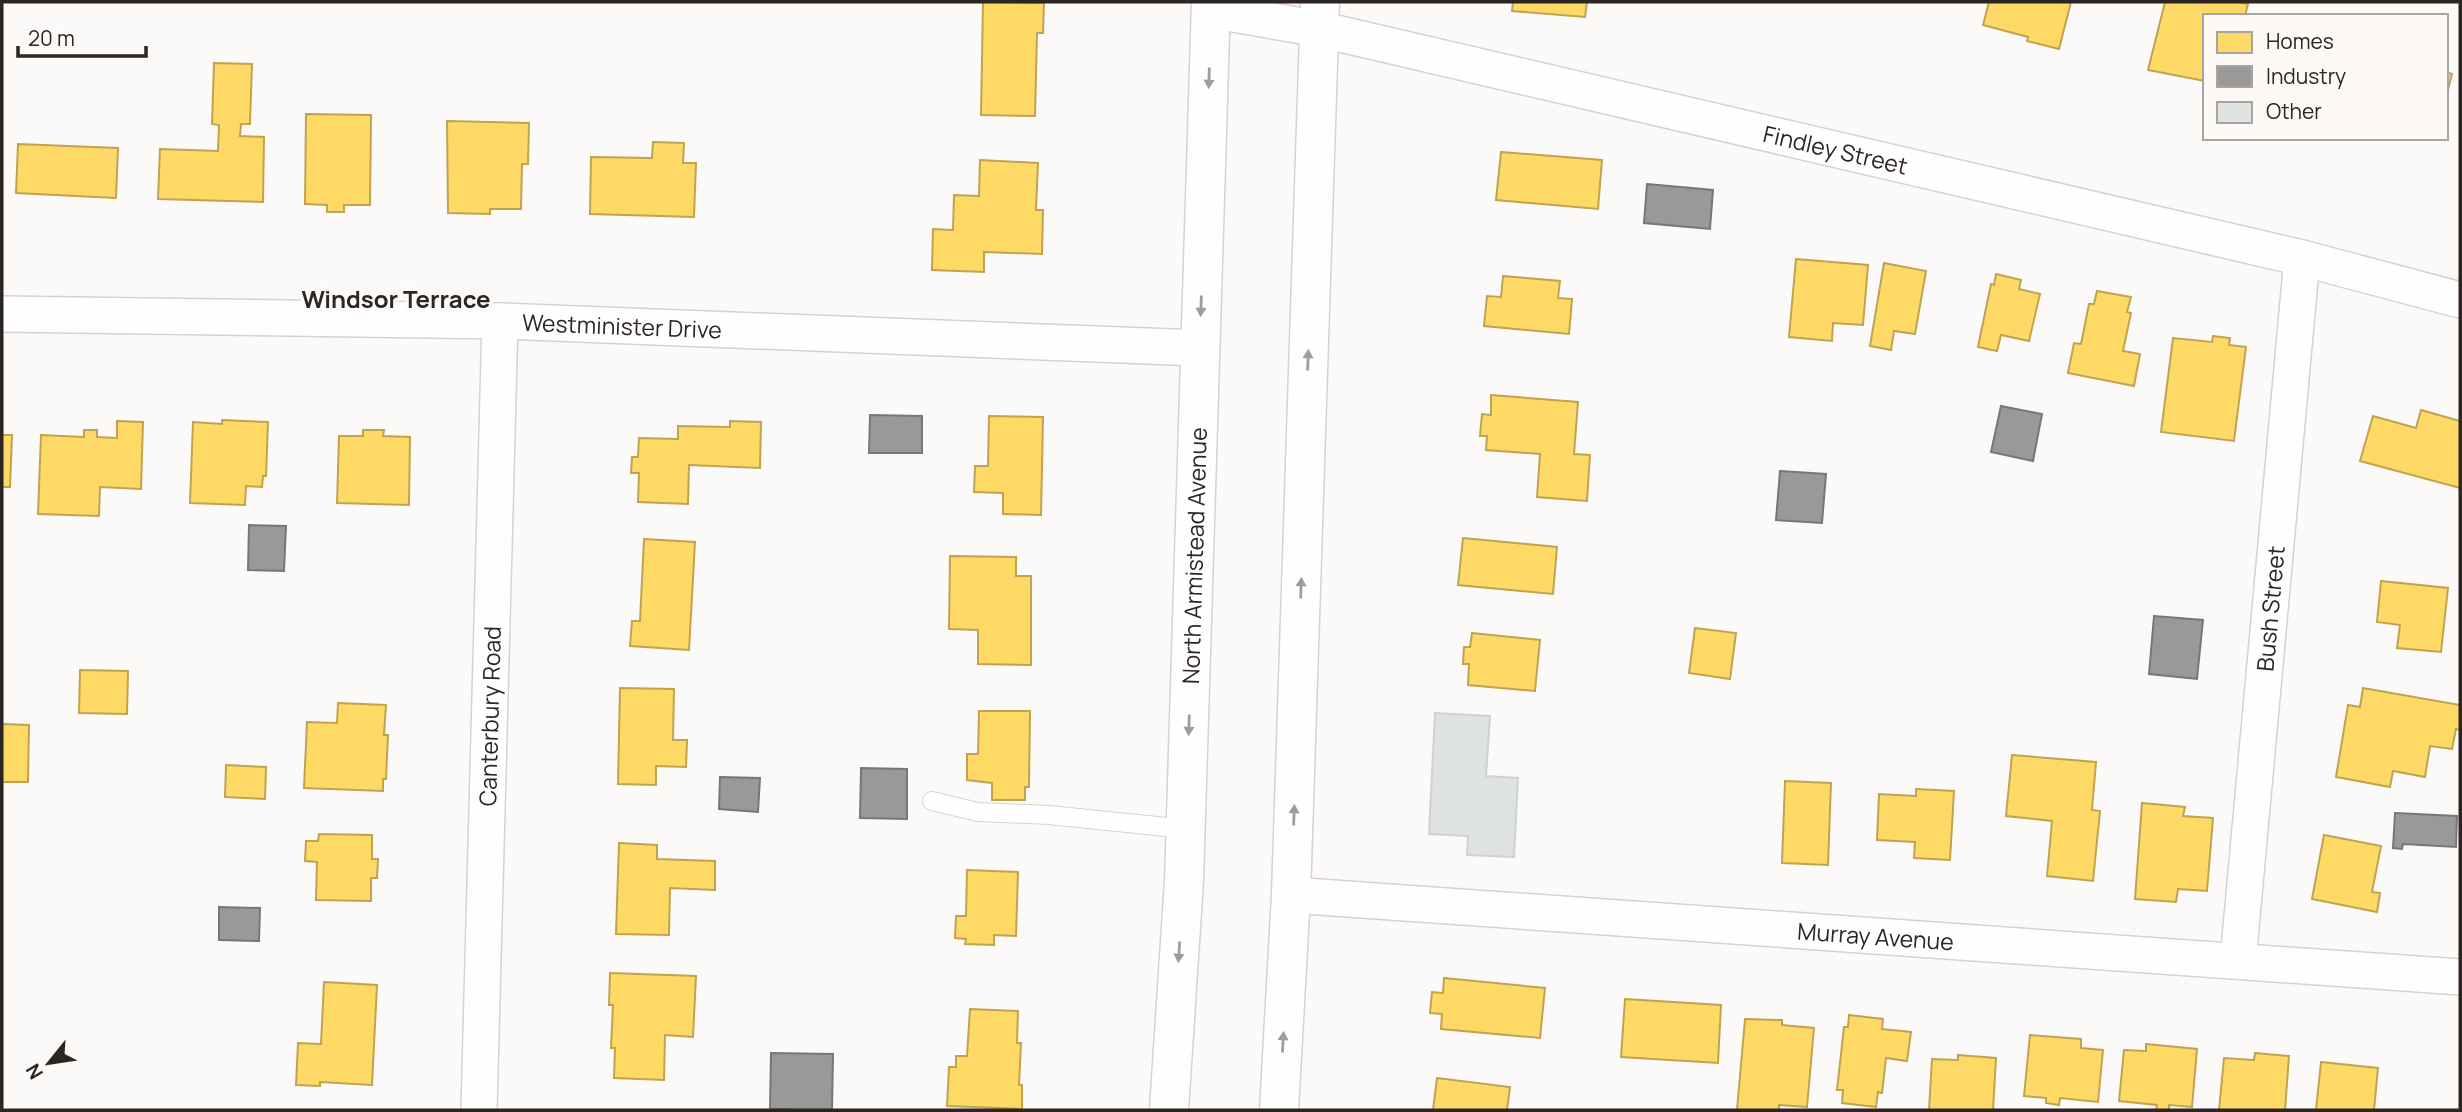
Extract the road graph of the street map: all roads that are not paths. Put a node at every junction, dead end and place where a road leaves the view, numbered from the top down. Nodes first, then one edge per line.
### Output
1 (1211, 6) edge
2 (1320, 15) edge
3 (2302, 258) junction
4 (2460, 300) edge
5 (2, 314) edge
6 (500, 321) junction
7 (1200, 348) junction
8 (932, 802) dead end
9 (1185, 829) junction
10 (1291, 895) junction
11 (2238, 961) junction
12 (2460, 976) edge
13 (479, 1110) edge
14 (1169, 1110) edge
15 (1279, 1110) edge

1 - 2 street, Findley Street
1 -> 7 main road, North Armistead Avenue
2 - 3 street, Findley Street
10 -> 2 main road
3 - 4 street, Findley Street
3 - 11 street, Bush Street
5 - 6 street, Westminister Drive
6 - 7 street, Westminister Drive
6 - 13 street, Canterbury Road
7 -> 9 main road, North Armistead Avenue
8 - 9 lane
9 -> 14 main road, North Armistead Avenue
10 - 11 street, Murray Avenue
15 -> 10 main road
11 - 12 street, Murray Avenue

